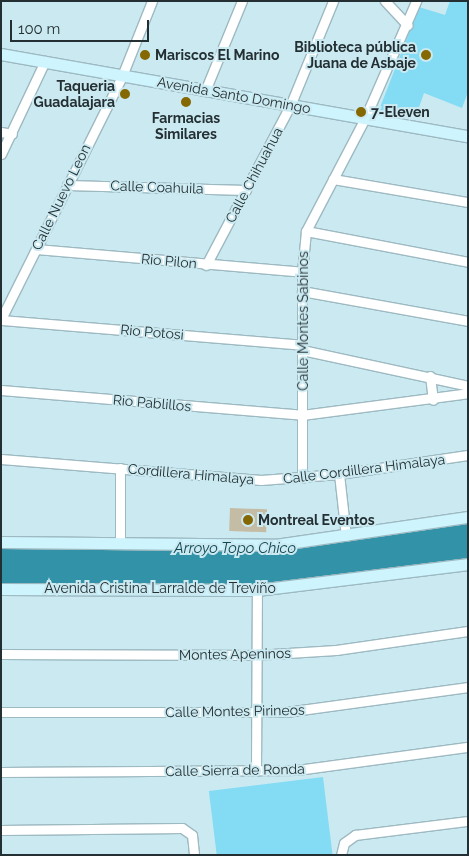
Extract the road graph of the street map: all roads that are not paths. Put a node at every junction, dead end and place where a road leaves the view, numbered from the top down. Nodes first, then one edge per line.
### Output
1 (152, 1) edge
2 (242, 1) edge
3 (333, 1) edge
4 (385, 1) edge
5 (416, 1) edge
6 (407, 25) junction
7 (1, 54) edge
8 (45, 61) junction
9 (122, 76) junction
10 (205, 90) junction
11 (290, 106) junction
12 (365, 118) junction
13 (1, 132) edge
14 (12, 134) junction
15 (468, 136) edge
16 (1, 154) edge
17 (333, 179) junction
18 (67, 185) junction
19 (246, 190) junction
20 (468, 202) edge
21 (306, 231) junction
22 (36, 249) junction
23 (468, 262) edge
24 (206, 265) junction
25 (302, 272) junction
26 (302, 291) junction
27 (1, 320) edge
28 (468, 321) edge
29 (303, 348) junction
30 (430, 376) junction
31 (468, 386) edge
32 (1, 390) edge
33 (468, 393) edge
34 (433, 400) junction
35 (302, 415) junction
36 (468, 455) edge
37 (1, 459) edge
38 (120, 468) junction
39 (339, 474) junction
40 (302, 478) junction
41 (261, 480) joint
42 (468, 516) edge
43 (346, 536) junction
44 (1, 542) edge
45 (120, 544) junction
46 (468, 564) edge
47 (1, 588) edge
48 (257, 590) junction
49 (468, 631) edge
50 (1, 654) edge
51 (256, 655) junction
52 (468, 687) edge
53 (1, 712) edge
54 (256, 712) junction
55 (468, 747) edge
56 (256, 771) junction
57 (1, 772) edge
58 (468, 820) edge
59 (1, 830) edge
60 (194, 855) edge
61 (341, 855) edge

1 - 9 street, Calle Nuevo Leon
2 - 10 street
3 - 11 street, Calle Chihuahua
4 - 6 street
5 - 6 street, Calle Montes Sabinos
6 - 12 street, Calle Montes Sabinos
7 - 8 main road, Avenida Santo Domingo
8 - 9 main road, Avenida Santo Domingo
8 - 14 street
9 - 10 main road, Avenida Santo Domingo
9 - 18 street, Calle Nuevo Leon
10 - 11 main road, Avenida Santo Domingo
11 - 12 main road, Avenida Santo Domingo
11 - 19 street, Calle Chihuahua
12 - 15 main road, Avenida Santo Domingo
12 - 17 street, Calle Montes Sabinos
13 - 14 street
14 - 16 street
17 - 20 street
17 - 21 street, Calle Montes Sabinos
18 - 19 street, Calle Coahuila
18 - 22 street, Calle Nuevo Leon
19 - 24 street, Calle Chihuahua
21 - 23 street
21 - 25 street, Calle Montes Sabinos
22 - 24 street, Rio Pilon
22 - 27 street, Calle Nuevo Leon
24 - 25 street, Rio Pilon
25 - 26 street, Calle Montes Sabinos
26 - 28 street
26 - 29 street, Calle Montes Sabinos
27 - 29 street, Rio Potosi
29 - 30 street, Rio Potosi
29 - 35 street, Calle Montes Sabinos
30 - 31 street, Rio Potosi
30 - 34 street
32 - 35 street, Rio Pablillos
33 - 34 street, Rio Pablillos
34 - 35 street, Rio Pablillos
35 - 40 street, Calle Montes Sabinos
36 - 39 street, Calle Cordillera Himalaya
37 - 38 street, Cordillera Himalaya
38 - 41 street, Cordillera Himalaya
38 - 45 street
39 - 40 street, Calle Cordillera Himalaya
39 - 43 street
40 - 41 street, Calle Cordillera Himalaya
42 - 43 main road
43 - 45 main road
44 - 45 main road
46 - 48 main road, Avenida Cristina Larralde de Treviño
47 - 48 main road, Avenida Cristina Larralde de Treviño
48 - 51 street
49 - 51 street, Montes Apeninos
50 - 51 street, Montes Apeninos
51 - 54 street
52 - 54 street, Calle Montes Pirineos
53 - 54 street, Calle Montes Pirineos
54 - 56 street
55 - 56 street, Calle Sierra de Ronda
56 - 57 street, Calle Sierra de Ronda
58 - 61 street
59 - 60 street

